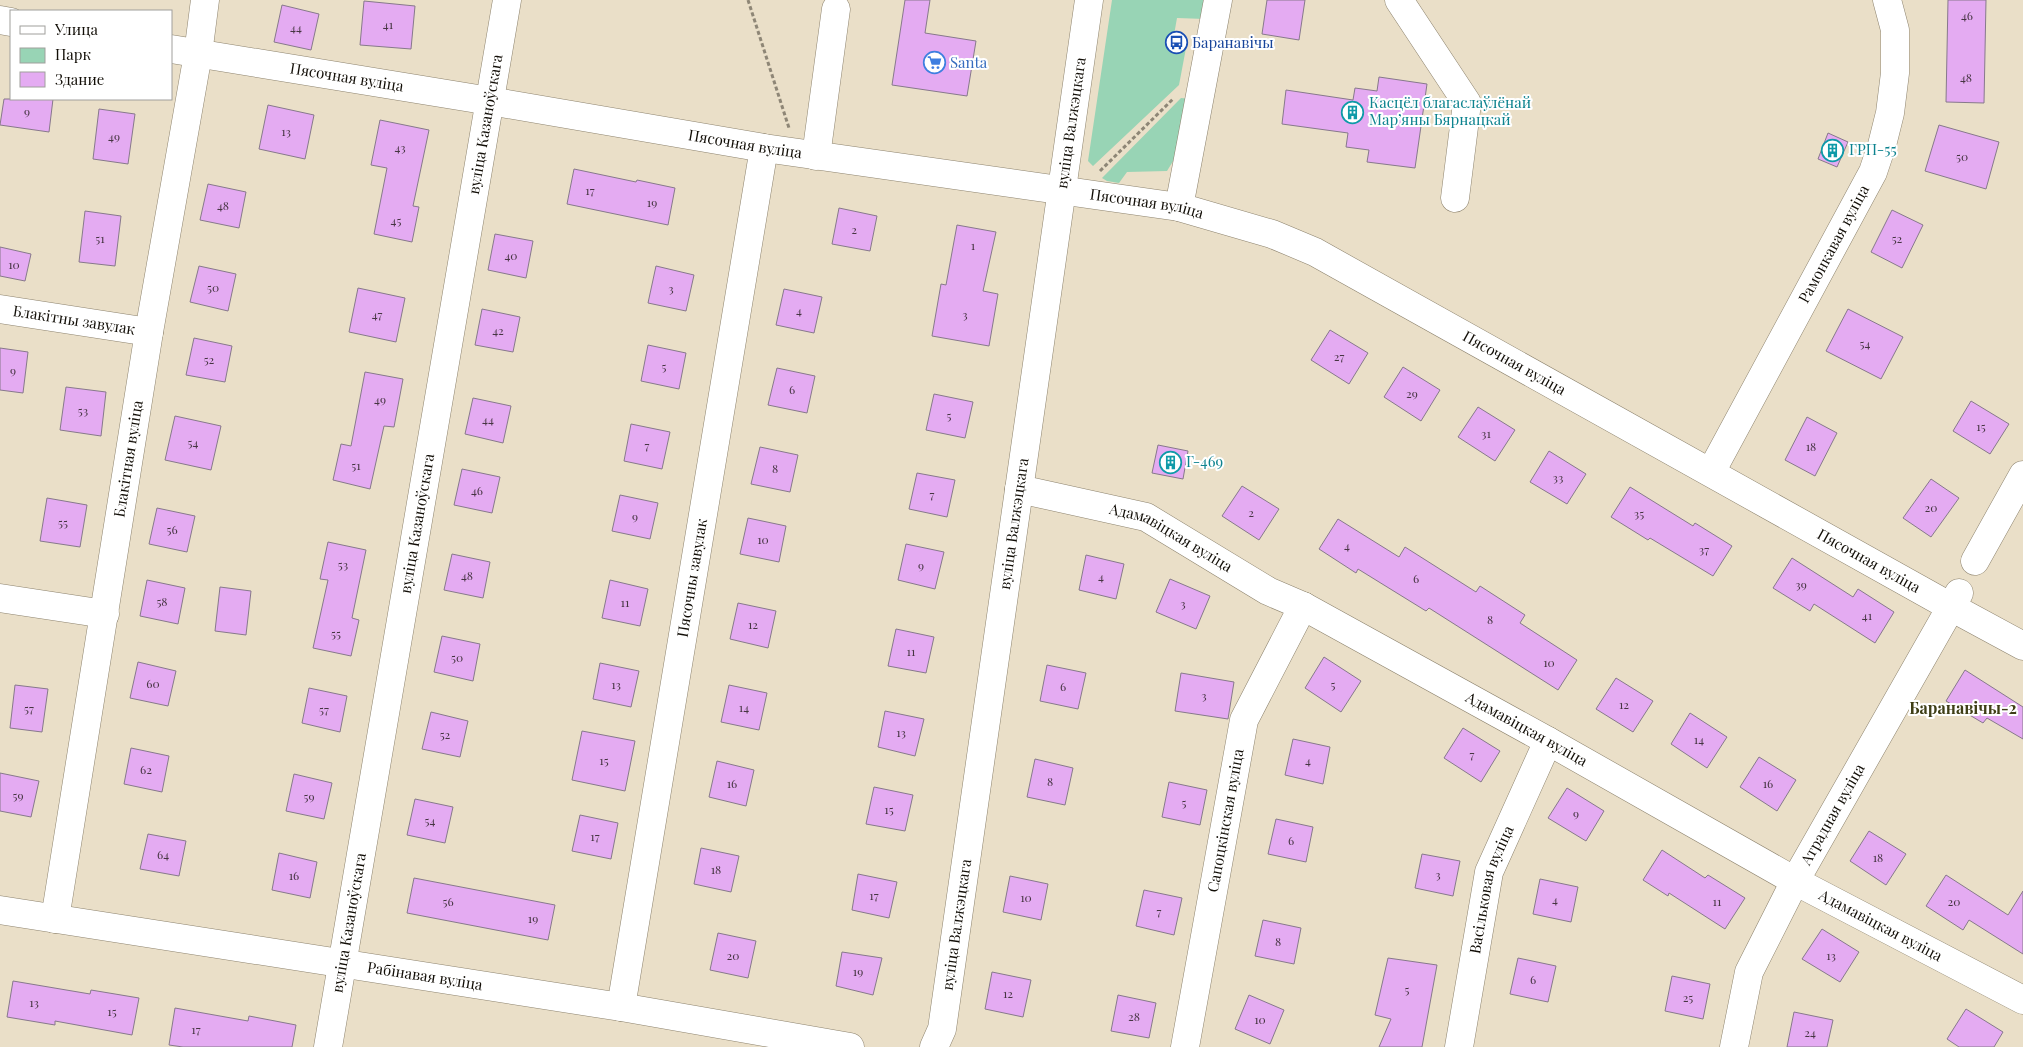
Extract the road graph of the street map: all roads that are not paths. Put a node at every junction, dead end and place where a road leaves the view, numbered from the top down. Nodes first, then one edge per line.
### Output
1 (205, 0) edge
2 (507, 0) edge
3 (1089, 0) edge
4 (1218, 0) edge
5 (1399, 0) edge
6 (1887, 0) edge
7 (836, 9) dead end
8 (172, 49) edge
9 (198, 54) junction
10 (490, 101) junction
11 (764, 148) junction
12 (806, 154) junction
13 (1070, 191) junction
14 (1455, 198) dead end
15 (1179, 207) junction
16 (0, 309) edge
17 (149, 332) junction
18 (1711, 472) junction
19 (2023, 475) edge
20 (1019, 489) junction
21 (1975, 562) dead end
22 (0, 598) edge
23 (1955, 600) junction
24 (1303, 606) junction
25 (105, 614) junction
26 (2023, 646) edge
27 (1548, 741) junction
28 (1795, 881) junction
29 (0, 910) edge
30 (55, 919) junction
31 (342, 963) junction
32 (2023, 1000) edge
33 (621, 1007) junction
34 (328, 1047) edge
35 (850, 1047) edge
36 (934, 1047) edge
37 (1185, 1047) edge
38 (1459, 1047) edge
39 (1734, 1047) edge

1 - 9 street, Блакітная вуліца
2 - 10 street, вуліца Казаноўскага
3 - 13 street, вуліца Валжэцкага
4 - 15 street
5 - 14 street
6 - 18 street, Рамонкавая вуліца
7 - 12 street
8 - 9 street, Пясочная вуліца
9 - 10 street, Пясочная вуліца
9 - 17 street, Блакітная вуліца
10 - 11 street, Пясочная вуліца
10 - 31 street, вуліца Казаноўскага
11 - 12 street, Пясочная вуліца
11 - 33 street, Пясочны завулак
12 - 13 street, Пясочная вуліца
13 - 15 street, Пясочная вуліца
13 - 20 street, вуліца Валжэцкага
15 - 18 street, Пясочная вуліца
16 - 17 street, Блакітны завулак
17 - 25 street, Блакітная вуліца
18 - 23 street, Пясочная вуліца
19 - 21 street
20 - 24 street, Адамавіцкая вуліца
20 - 36 street, вуліца Валжэцкага
22 - 25 street
23 - 26 street, Пясочная вуліца
23 - 28 street, Атрадная вуліца
24 - 27 street, Адамавіцкая вуліца
24 - 37 street, Сапоцкінская вуліца
25 - 30 street, Блакітная вуліца
27 - 28 street, Адамавіцкая вуліца
27 - 38 street, Васільковая вуліца
28 - 32 street, Адамавіцкая вуліца
28 - 39 street, Атрадная вуліца
29 - 30 street, Рабінавая вуліца
30 - 31 street, Рабінавая вуліца
31 - 33 street, Рабінавая вуліца
31 - 34 street, вуліца Казаноўскага
33 - 35 street, Рабінавая вуліца

